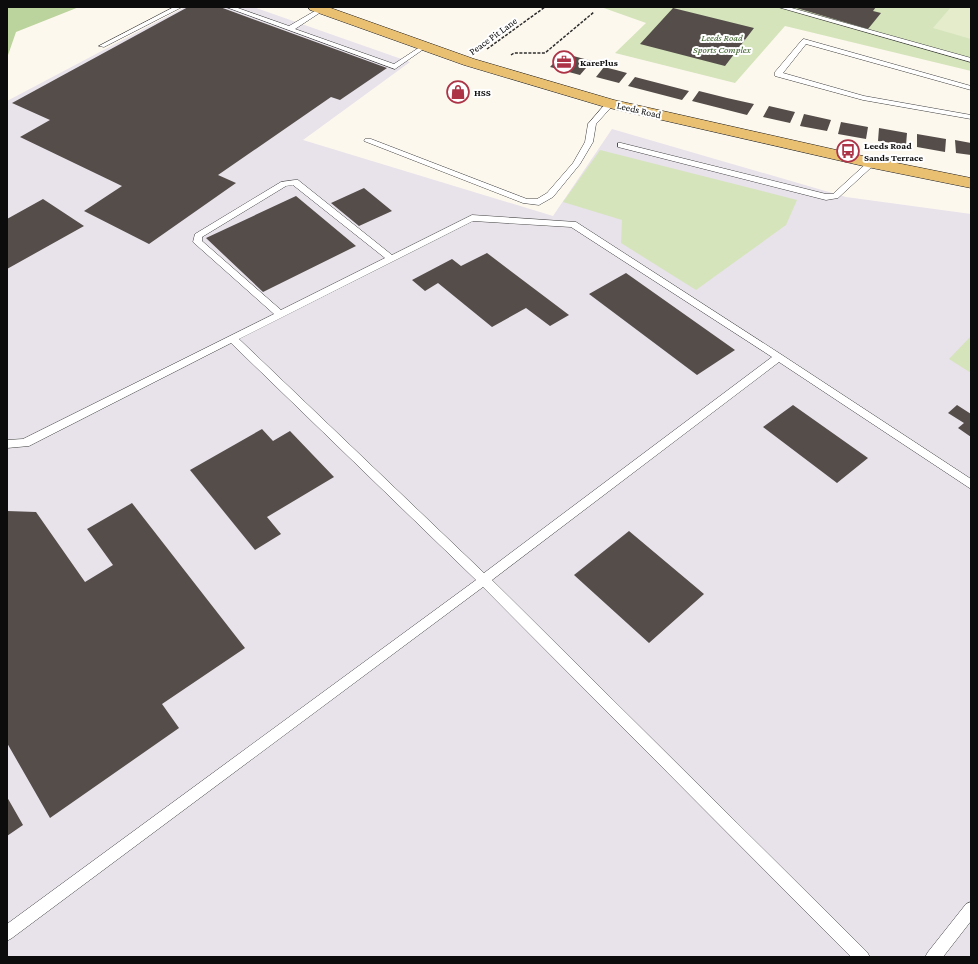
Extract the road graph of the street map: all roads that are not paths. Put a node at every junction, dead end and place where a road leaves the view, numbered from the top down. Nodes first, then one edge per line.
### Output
1 (179, 7) edge
2 (229, 7) edge
3 (781, 7) edge
4 (318, 8) edge
5 (290, 29) junction
6 (102, 46) dead end
7 (425, 46) junction
8 (971, 60) edge
9 (971, 88) edge
10 (610, 104) junction
11 (971, 117) edge
12 (368, 141) dead end
13 (621, 145) dead end
14 (872, 163) junction
15 (971, 184) edge
16 (390, 258) junction
17 (280, 314) junction
18 (232, 338) junction
19 (779, 357) junction
20 (7, 444) edge
21 (971, 485) edge
22 (484, 580) junction
23 (971, 909) edge
24 (7, 933) edge
25 (862, 957) edge
26 (933, 957) edge

1 - 6 lane
2 - 5 lane
3 - 8 lane
4 - 5 lane
4 - 7 main road, Leeds Road
5 - 7 lane
7 - 10 main road, Leeds Road
9 - 11 lane
10 - 12 lane
10 - 14 main road, Leeds Road
13 - 14 lane
14 - 15 main road, Leeds Road
16 - 17 lane
16 - 17 lane
16 - 19 lane
17 - 18 lane
18 - 20 lane
18 - 22 lane
19 - 21 lane
19 - 22 lane
22 - 24 lane
22 - 25 lane
23 - 26 lane

